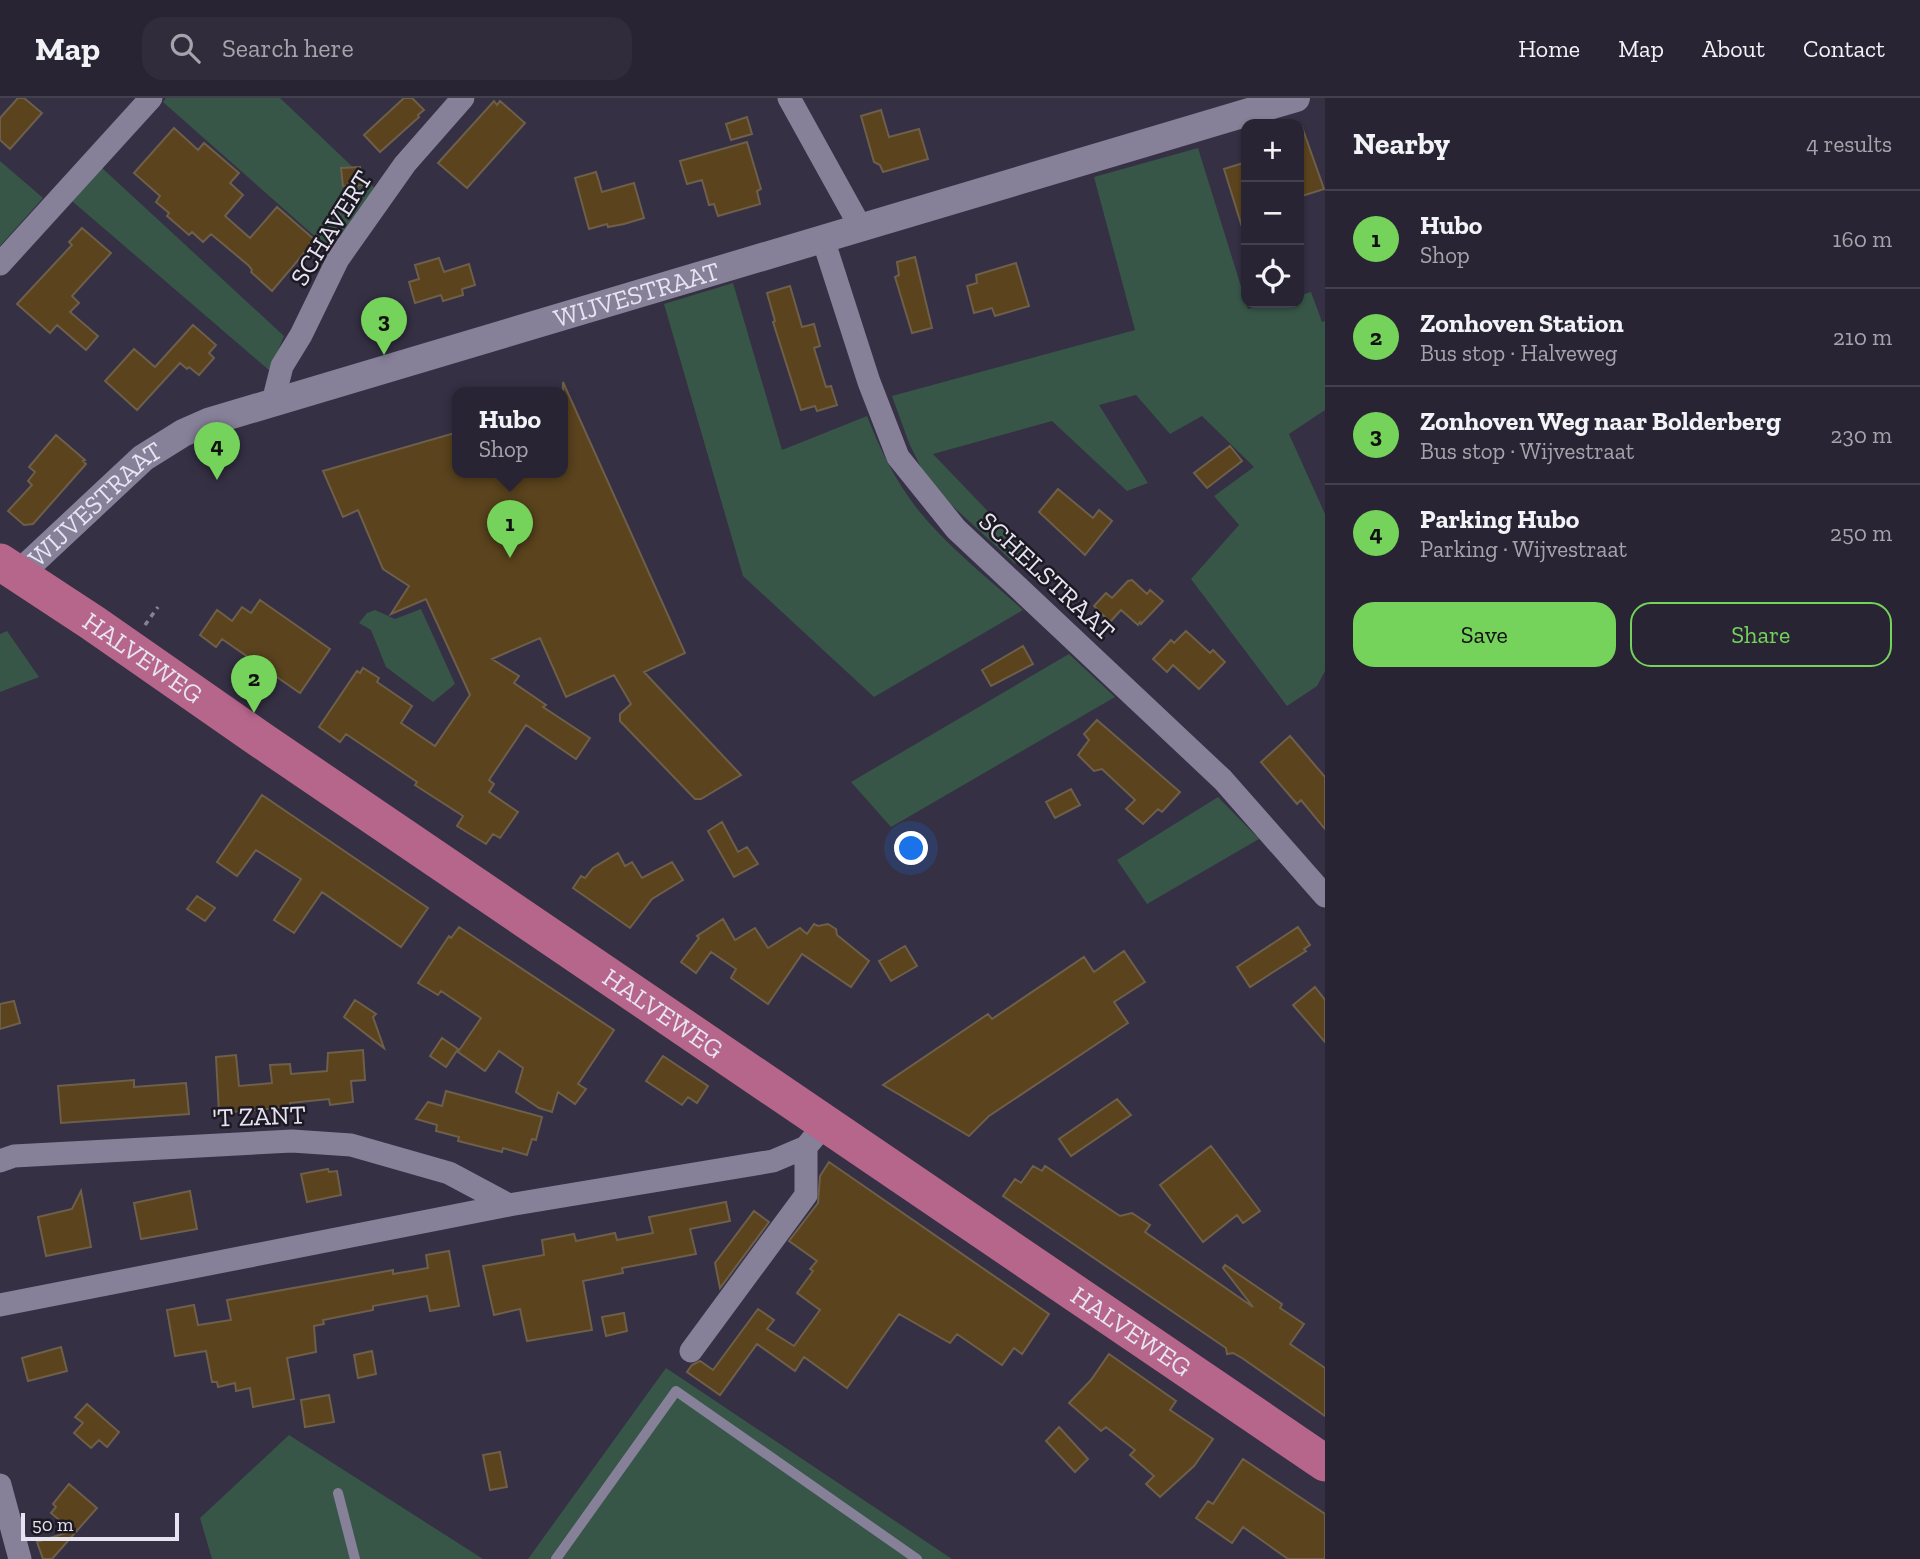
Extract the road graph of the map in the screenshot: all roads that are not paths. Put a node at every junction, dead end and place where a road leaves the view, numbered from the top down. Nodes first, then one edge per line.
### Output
1 (151, 98) edge
2 (463, 98) edge
3 (789, 98) edge
4 (1296, 98) edge
5 (861, 228) junction
6 (823, 239) junction
7 (0, 264) edge
8 (273, 402) junction
9 (10, 568) edge
10 (1325, 896) edge
11 (816, 1135) junction
12 (0, 1161) edge
13 (509, 1205) junction
14 (0, 1305) edge
15 (691, 1351) dead end
16 (1325, 1463) edge
17 (0, 1485) edge
18 (338, 1493) dead end
19 (20, 1559) edge
20 (355, 1559) edge
21 (556, 1559) edge
22 (917, 1559) edge

1 - 7 street
2 - 8 street, SCHAVERT
3 - 5 street
4 - 5 street, WIJVESTRAAT
5 - 6 street, WIJVESTRAAT
6 - 8 street, WIJVESTRAAT
6 - 10 street, SCHELSTRAAT
8 - 9 street, WIJVESTRAAT
9 - 11 main road, HALVEWEG
11 - 13 street
11 - 15 street
11 - 16 main road, HALVEWEG
12 - 13 street, 'T ZANT
13 - 14 street
17 - 19 street
18 - 20 lane
21 - 22 lane

